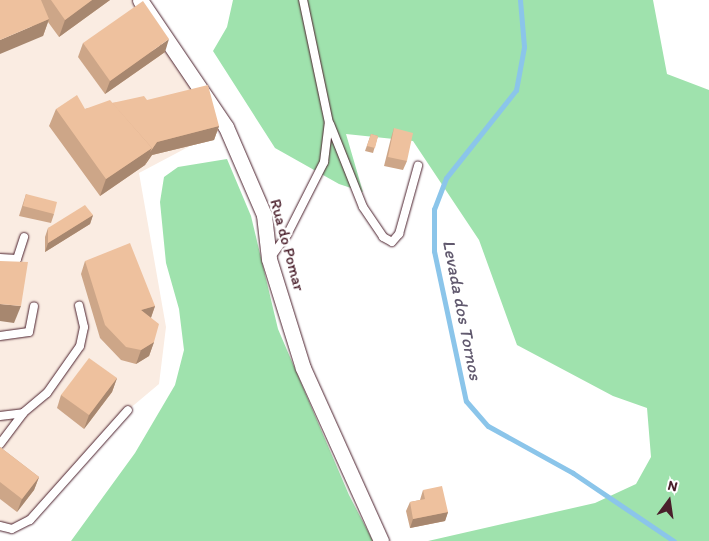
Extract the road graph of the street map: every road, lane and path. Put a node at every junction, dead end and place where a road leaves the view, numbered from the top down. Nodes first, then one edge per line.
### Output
1 (140, 0) edge
2 (303, 0) edge
3 (329, 122) junction
4 (418, 166) dead end
5 (24, 237) dead end
6 (0, 258) edge
7 (269, 259) junction
8 (34, 306) dead end
9 (79, 306) dead end
10 (0, 336) edge
11 (128, 410) dead end
12 (24, 413) junction
13 (0, 416) edge
14 (0, 444) edge
15 (0, 526) edge
16 (381, 541) edge

1 - 7 street, Rua do Pomar
2 - 3 lane
3 - 4 lane
3 - 7 lane
5 - 6 lane
7 - 16 street, Rua do Pomar
8 - 10 lane
9 - 12 lane
11 - 15 lane
12 - 13 lane
12 - 14 lane

